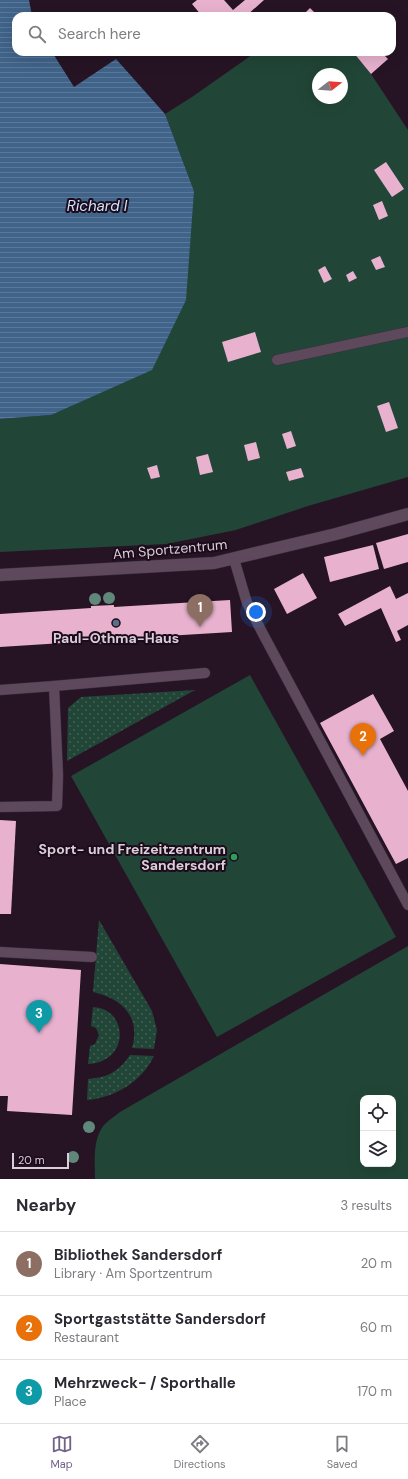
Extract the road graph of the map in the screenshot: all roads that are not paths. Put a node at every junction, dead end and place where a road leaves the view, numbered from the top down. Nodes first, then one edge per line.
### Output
1 (408, 332) edge
2 (277, 360) dead end
3 (408, 514) edge
4 (234, 559) junction
5 (0, 575) edge
6 (205, 673) dead end
7 (54, 686) junction
8 (0, 690) edge
9 (0, 807) edge
10 (408, 905) edge
11 (0, 952) edge
12 (92, 957) dead end

1 - 2 lane
3 - 4 street, Am Sportzentrum
4 - 5 street, Am Sportzentrum
4 - 10 lane
6 - 7 lane
7 - 8 lane
7 - 9 lane
11 - 12 lane

